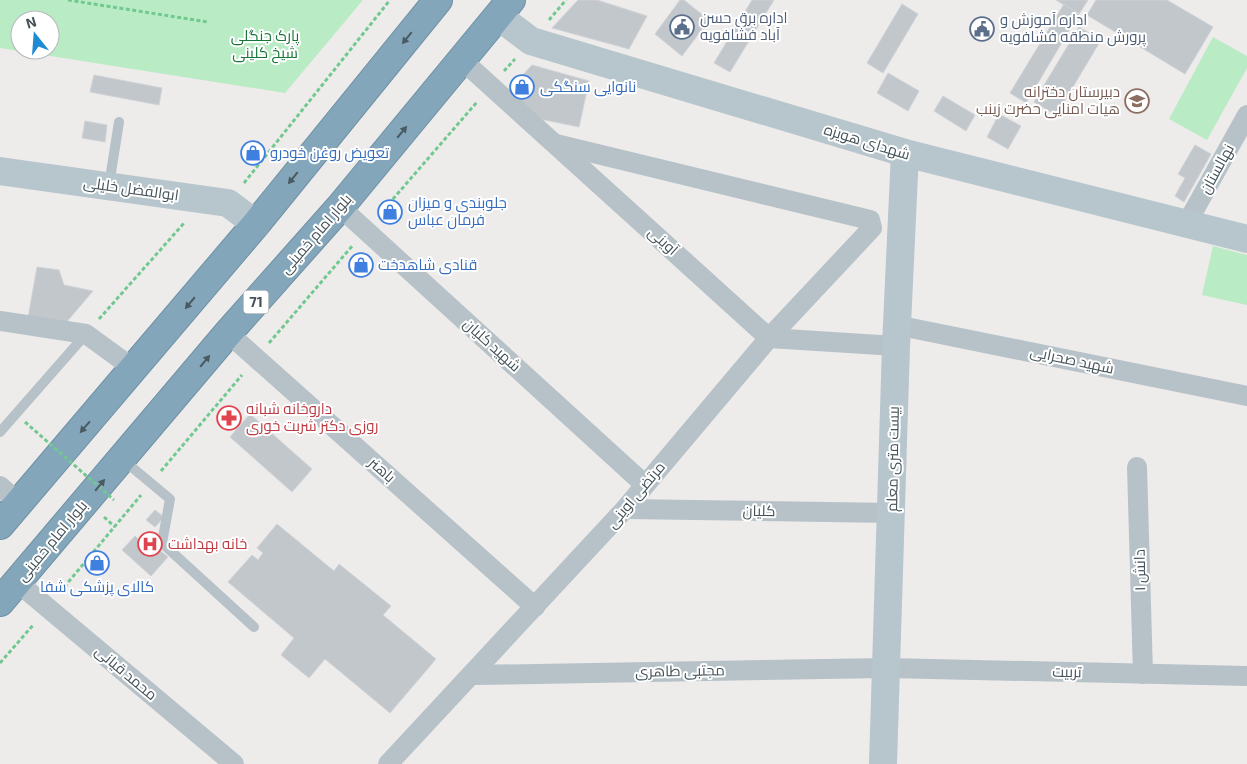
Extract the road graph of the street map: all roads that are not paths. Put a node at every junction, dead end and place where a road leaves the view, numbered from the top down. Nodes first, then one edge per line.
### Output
1 (438, 0) edge
2 (504, 8) edge
3 (462, 60) junction
4 (1247, 115) edge
5 (119, 122) dead end
6 (556, 144) junction
7 (905, 154) junction
8 (0, 171) edge
9 (108, 186) junction
10 (340, 207) junction
11 (1187, 223) junction
12 (256, 224) junction
13 (1247, 239) edge
14 (0, 321) edge
15 (228, 333) junction
16 (86, 334) junction
17 (896, 335) junction
18 (769, 338) junction
19 (134, 369) junction
20 (1247, 396) edge
21 (0, 432) edge
22 (122, 459) junction
23 (1137, 467) dead end
24 (644, 484) junction
25 (9, 494) edge
26 (625, 509) junction
27 (892, 513) junction
28 (0, 525) edge
29 (9, 592) edge
30 (534, 608) junction
31 (254, 627) dead end
32 (887, 668) junction
33 (1142, 674) junction
34 (473, 675) junction
35 (1247, 676) edge
36 (234, 764) edge
37 (388, 764) edge
38 (883, 764) edge

1 -> 12 highway
2 - 3 highway, بلوار امام خمینی / 71
2 - 7 street, شهدای هویزه
3 - 6 street, آوینی
10 -> 3 highway, بلوار امام خمینی / 71
4 - 11 street, نهالستان
5 - 9 lane
6 - 18 street, آوینی
6 - 18 street, مرتضی اوینی
7 - 11 street, شهدای هویزه
7 - 17 street, بیست متری معلم
8 - 9 street, ابوالفضل خلیلی
9 - 12 street, ابوالفضل خلیلی
10 - 15 highway, بلوار امام خمینی / 71
10 - 24 street, شهید کلیان
11 - 13 street, شهدای هویزه
12 -> 19 highway
14 - 16 street
22 -> 15 highway, بلوار امام خمینی / 71
15 - 30 street, باهنر
16 - 19 street
16 - 21 lane
17 - 18 street
17 - 20 street, شهید صحرایی
17 - 27 street, بیست متری معلم
18 - 24 street, مرتضی اوینی
19 -> 25 highway
29 -> 22 highway, بلوار امام خمینی / 71
22 - 31 lane
23 - 33 street, دانش ۱
24 - 26 street, مرتضی اوینی
25 - 28 highway
26 - 27 street, کلیان
26 - 30 street, مرتضی اوینی
27 - 32 street, بیست متری معلم
29 - 36 street, محمد قیانی
30 - 34 street, مرتضی اوینی
32 - 33 street, تربیت
32 - 34 street, مجتبی طاهری
32 - 38 street, بیست متری معلم
33 - 35 street, تربیت
34 - 37 street, مرتضی اوینی

